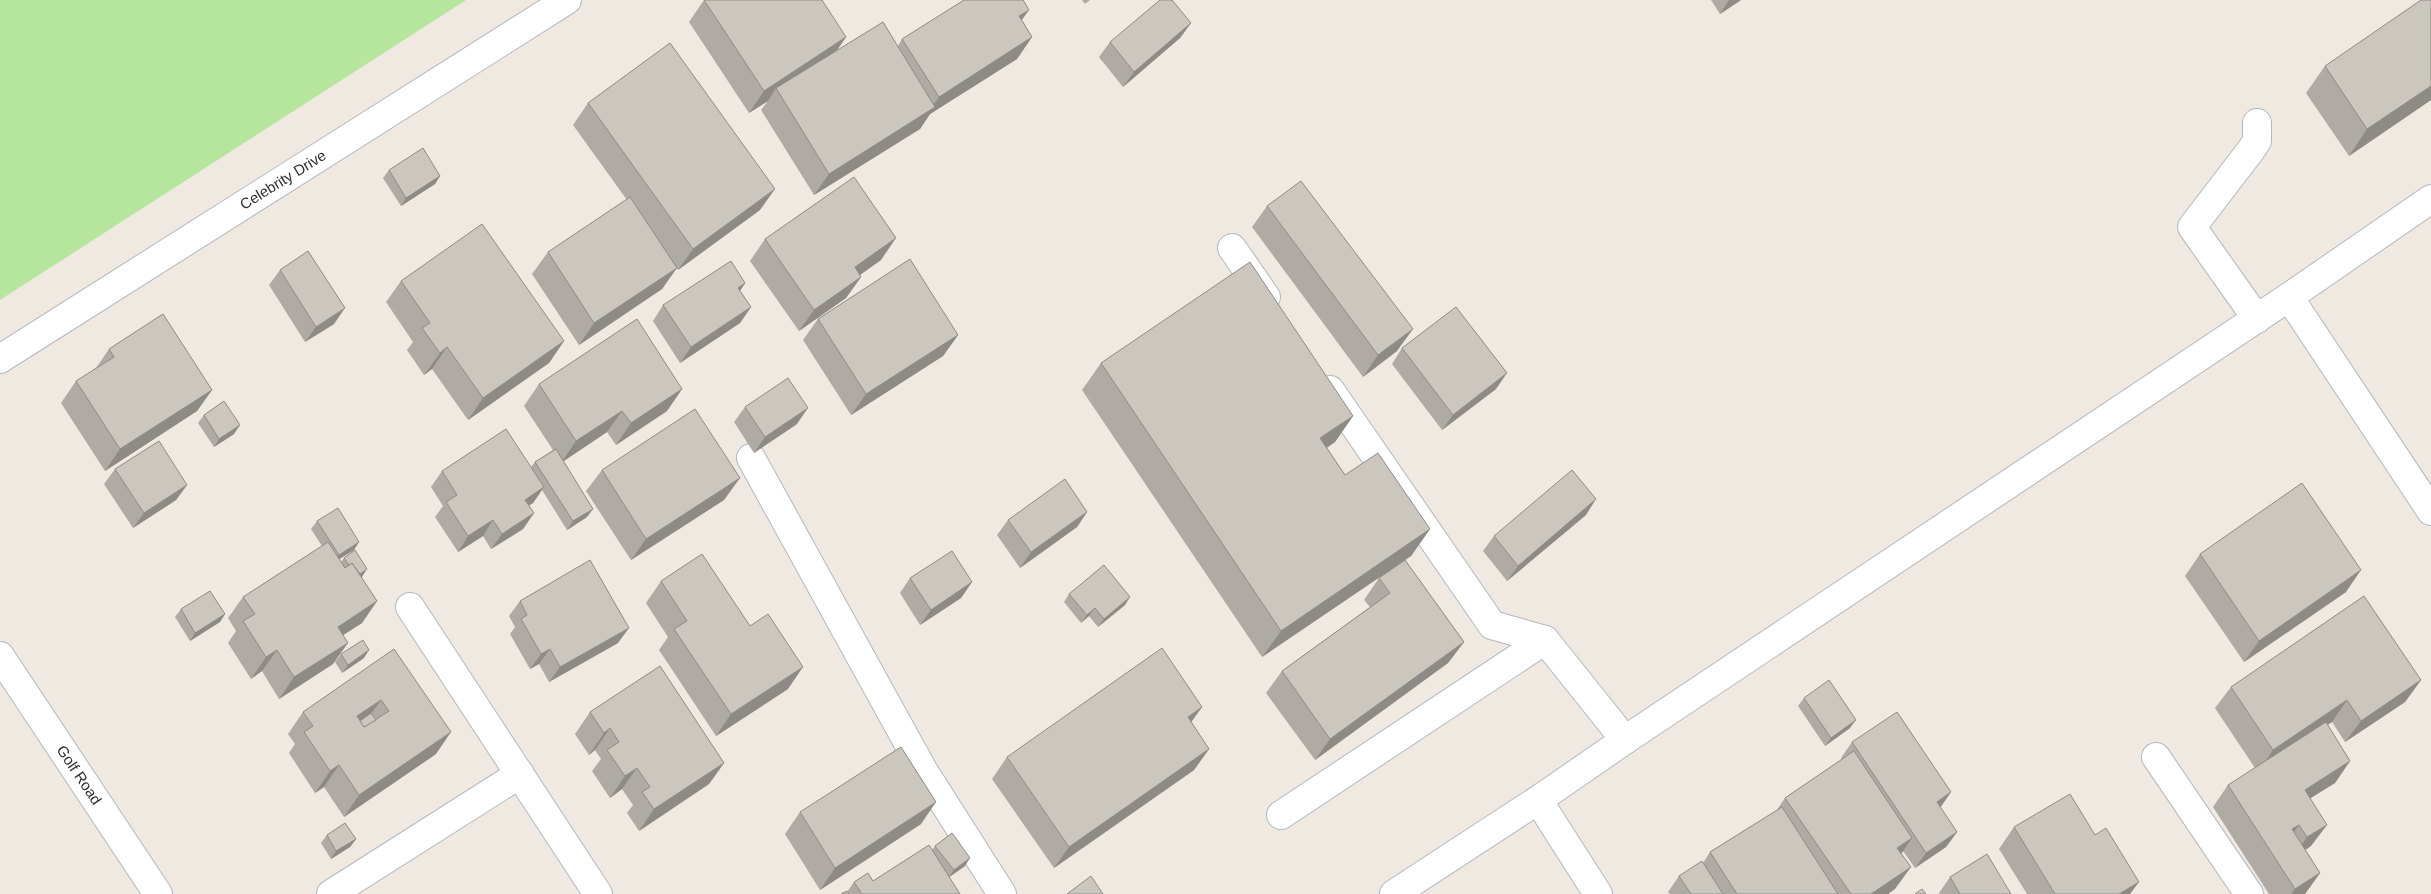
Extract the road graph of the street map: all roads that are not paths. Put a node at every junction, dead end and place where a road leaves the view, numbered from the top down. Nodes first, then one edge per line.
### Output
1 (566, 0) edge
2 (2257, 123) dead end
3 (2431, 200) edge
4 (1232, 248) dead end
5 (2289, 297) junction
6 (2257, 318) junction
7 (1282, 321) edge
8 (0, 359) edge
9 (1316, 370) edge
10 (751, 458) dead end
11 (2431, 511) edge
12 (410, 607) dead end
13 (1546, 640) junction
14 (0, 656) edge
15 (1624, 740) junction
16 (2156, 757) dead end
17 (520, 774) junction
18 (1538, 800) junction
19 (1281, 815) dead end
20 (158, 894) edge
21 (330, 894) edge
22 (598, 894) edge
23 (1002, 894) edge
24 (1394, 894) edge
25 (1598, 894) edge
26 (2249, 894) edge

1 - 8 street, Celebrity Drive
2 - 6 street
3 - 5 street
4 - 7 street
5 - 6 street
5 - 11 street
6 - 15 street
9 - 13 street
10 - 23 street
12 - 17 street
13 - 15 street
13 - 19 street
14 - 20 street, Golf Road
15 - 18 street
16 - 26 street
17 - 21 street
17 - 22 street
18 - 24 street
18 - 25 street

